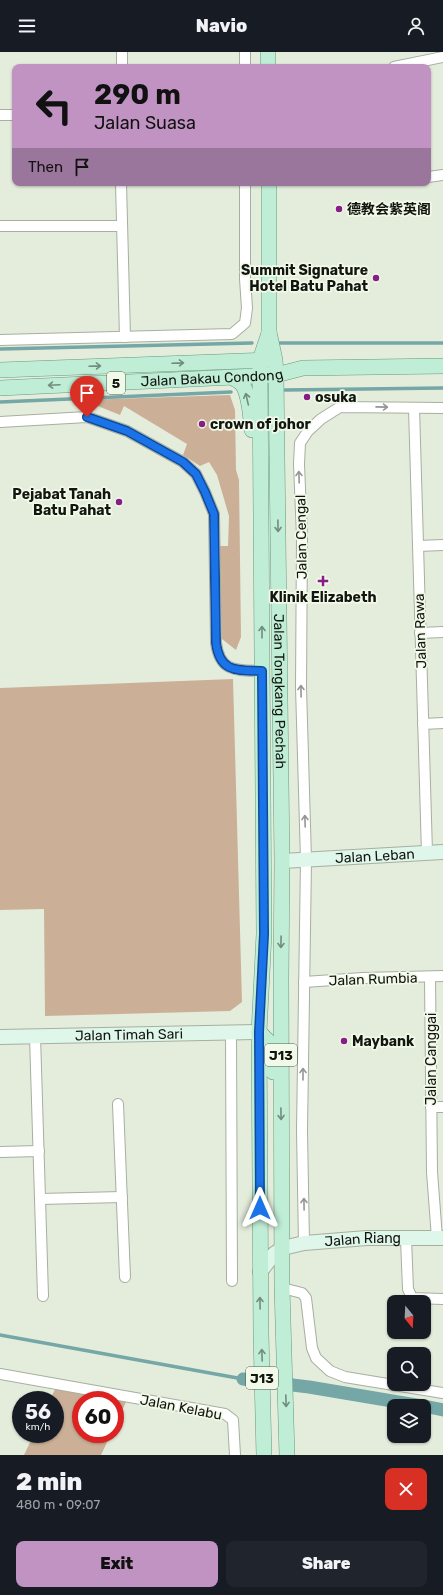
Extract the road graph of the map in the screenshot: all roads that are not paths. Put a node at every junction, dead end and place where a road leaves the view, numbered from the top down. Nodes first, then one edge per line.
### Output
1 (122, 52) edge
2 (245, 52) edge
3 (268, 52) edge
4 (443, 57) edge
5 (122, 64) edge
6 (245, 64) edge
7 (268, 64) edge
8 (409, 64) edge
9 (0, 115) edge
10 (12, 115) edge
11 (443, 175) edge
12 (431, 177) edge
13 (121, 186) edge
14 (245, 186) edge
15 (269, 186) edge
16 (0, 226) edge
17 (122, 226) junction
18 (269, 332) junction
19 (125, 337) junction
20 (0, 340) edge
21 (260, 360) junction
22 (275, 360) junction
23 (443, 366) edge
24 (303, 368) junction
25 (0, 370) edge
26 (276, 375) junction
27 (260, 376) junction
28 (233, 378) junction
29 (0, 388) edge
30 (414, 408) junction
31 (443, 408) edge
32 (0, 422) edge
33 (261, 492) junction
34 (443, 544) edge
35 (418, 546) junction
36 (443, 632) edge
37 (420, 633) junction
38 (262, 671) junction
39 (423, 724) junction
40 (443, 724) edge
41 (443, 852) edge
42 (427, 853) junction
43 (306, 860) junction
44 (282, 862) junction
45 (263, 941) junction
46 (443, 976) edge
47 (430, 977) junction
48 (281, 978) junction
49 (304, 982) junction
50 (231, 1032) junction
51 (259, 1032) junction
52 (35, 1036) junction
53 (0, 1037) edge
54 (281, 1089) junction
55 (118, 1104) dead end
56 (431, 1107) junction
57 (443, 1107) edge
58 (39, 1151) junction
59 (0, 1152) edge
60 (122, 1197) junction
61 (40, 1199) junction
62 (440, 1238) edge
63 (406, 1239) junction
64 (304, 1243) junction
65 (283, 1248) junction
66 (260, 1272) junction
67 (125, 1277) dead end
68 (232, 1280) dead end
69 (282, 1288) junction
70 (43, 1296) dead end
71 (443, 1299) edge
72 (0, 1374) edge
73 (443, 1393) edge
74 (235, 1455) edge
75 (264, 1455) edge
76 (287, 1455) edge

1 - 5 street
2 - 6 street
3 - 7 main road
4 - 8 street
9 - 10 street
11 - 12 street
13 - 17 street
14 - 19 street
15 - 18 main road, J13
16 - 17 street
17 - 19 street
18 - 21 main road, Jalan Tongkang Pechah / J13
18 - 22 main road, Jalan Tongkang Pechah / J13
19 - 20 street
21 - 22 main road, Jalan Bakau Condong / 5
25 -> 21 main road, Jalan Bakau Condong / 5
21 - 27 main road, Jalan Tongkang Pechah / J13
22 - 24 main road, Jalan Bakau Condong / 5
22 - 26 main road, Jalan Tongkang Pechah / J13
23 - 24 main road, Jalan Bakau Condong / 5
24 - 26 main road, Jalan Bakau Condong / 5
26 - 27 main road, Jalan Bakau Condong / 5
26 -> 44 main road, Jalan Tongkang Pechah / J13
27 - 28 main road, Jalan Bakau Condong / 5
27 - 33 main road, Jalan Tongkang Pechah / J13
28 -> 29 main road, Jalan Bakau Condong / 5
33 -> 28 main road
30 - 31 street, Jalan Cengal
30 - 35 street, Jalan Rawa
43 -> 30 street, Jalan Cengal
32 - 38 street
38 -> 33 main road, Jalan Tongkang Pechah / J13
34 - 35 street
35 - 37 street, Jalan Rawa
36 - 37 street
37 - 39 street, Jalan Rawa
38 - 45 main road, Jalan Tongkang Pechah / J13
39 - 40 street
39 - 42 street, Jalan Rawa
41 - 42 street, Jalan Leban
42 - 43 street, Jalan Leban
43 - 44 street, Jalan Leban
43 - 49 street, Jalan Cengal
44 - 45 main road
44 -> 48 main road, Jalan Tongkang Pechah / J13
45 - 51 main road, Jalan Tongkang Pechah / J13
46 - 47 street, Jalan Rumbia
47 - 49 street, Jalan Rumbia
47 - 56 street, Jalan Canggai
48 - 51 main road
48 - 54 main road, Jalan Tongkang Pechah / J13
64 -> 49 street, Jalan Cengal
50 - 51 street, Jalan Timah Sari
50 - 52 street, Jalan Timah Sari
50 - 68 street
51 - 54 main road
51 - 66 main road, Jalan Tongkang Pechah / J13
52 - 53 street, Jalan Timah Sari
52 - 58 street
54 -> 65 main road, Jalan Tongkang Pechah / J13
55 - 60 street
56 - 57 street
56 - 62 street, Jalan Canggai
58 - 59 street
58 - 61 street
60 - 61 street
60 - 67 street
61 - 70 street
62 - 63 street, Jalan Riang
63 - 64 street, Jalan Riang
63 - 71 street
64 - 65 street, Jalan Riang
65 - 66 street
65 - 69 main road, Jalan Tongkang Pechah / J13
75 -> 66 main road, Jalan Tongkang Pechah / J13
69 - 73 street
69 -> 76 main road, Jalan Tongkang Pechah / J13
72 - 74 street, Jalan Kelabu

